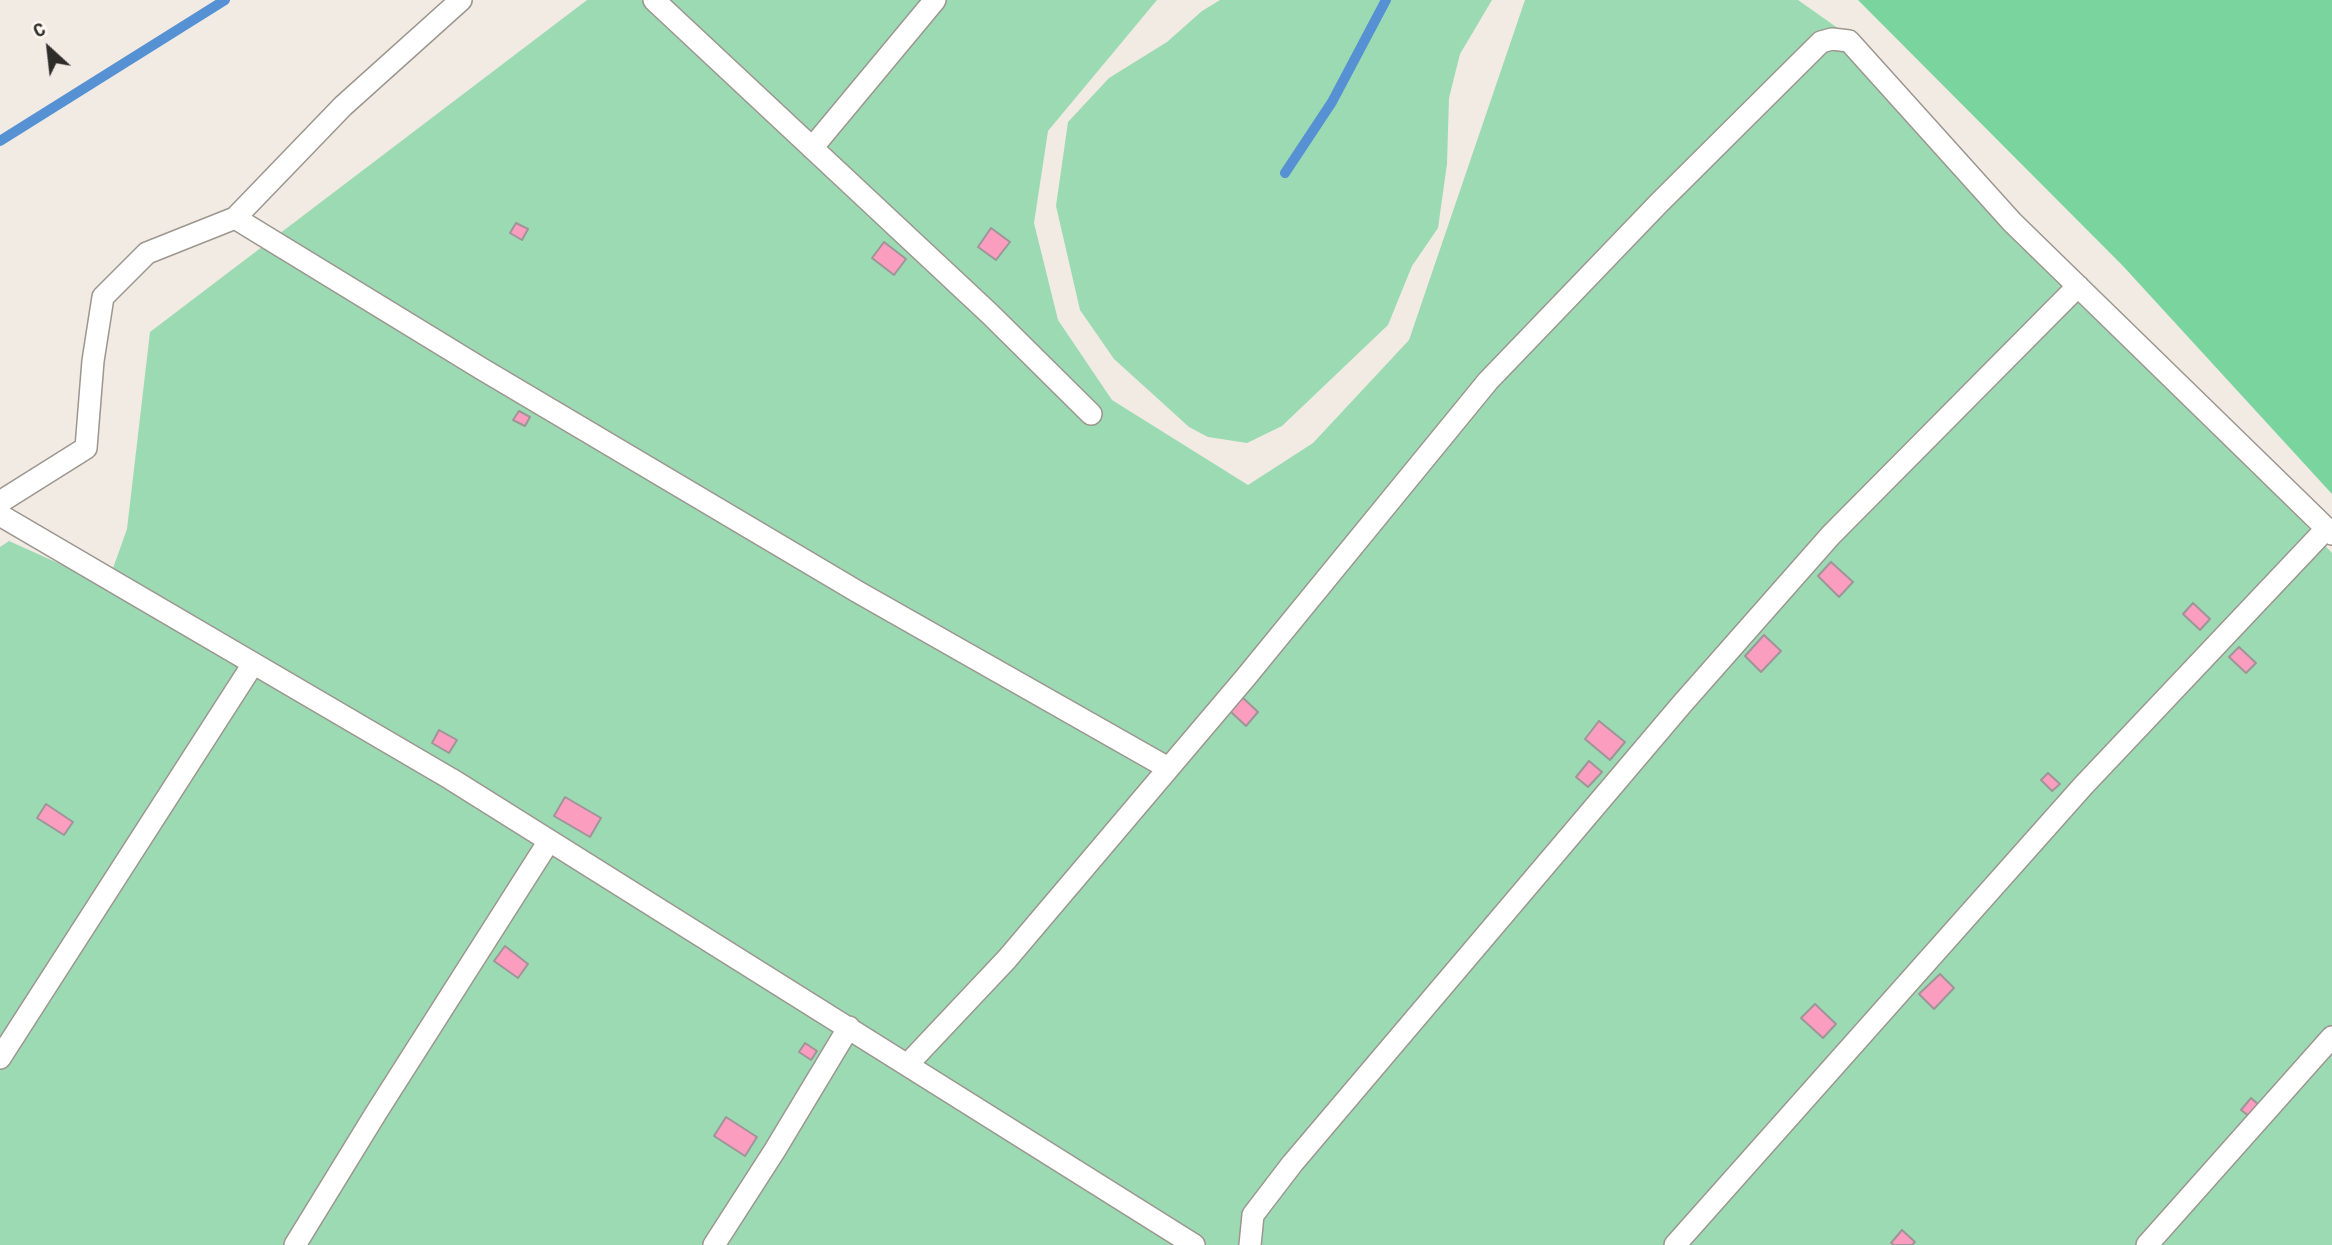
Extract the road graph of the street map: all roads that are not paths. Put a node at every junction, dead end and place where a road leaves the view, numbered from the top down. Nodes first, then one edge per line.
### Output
1 (461, 0) edge
2 (653, 0) edge
3 (935, 0) edge
4 (812, 148) junction
5 (235, 218) junction
6 (2078, 286) junction
7 (1091, 414) dead end
8 (0, 502) edge
9 (0, 515) edge
10 (2329, 531) edge
11 (253, 664) junction
12 (1168, 768) junction
13 (549, 841) junction
14 (849, 1027) junction
15 (2332, 1037) edge
16 (0, 1058) edge
17 (908, 1064) junction
18 (295, 1245) edge
19 (714, 1245) edge
20 (1194, 1245) edge
21 (1250, 1245) edge
22 (1675, 1245) edge
23 (2147, 1245) edge

1 - 5 lane
2 - 4 lane
3 - 4 lane
4 - 7 lane
5 - 8 lane
5 - 12 lane
6 - 10 lane
6 - 12 lane
6 - 21 lane
9 - 11 lane
10 - 22 lane
11 - 13 lane
11 - 16 lane
12 - 17 lane
13 - 14 lane
13 - 18 lane
14 - 17 lane
14 - 19 lane
15 - 23 lane
17 - 20 lane

